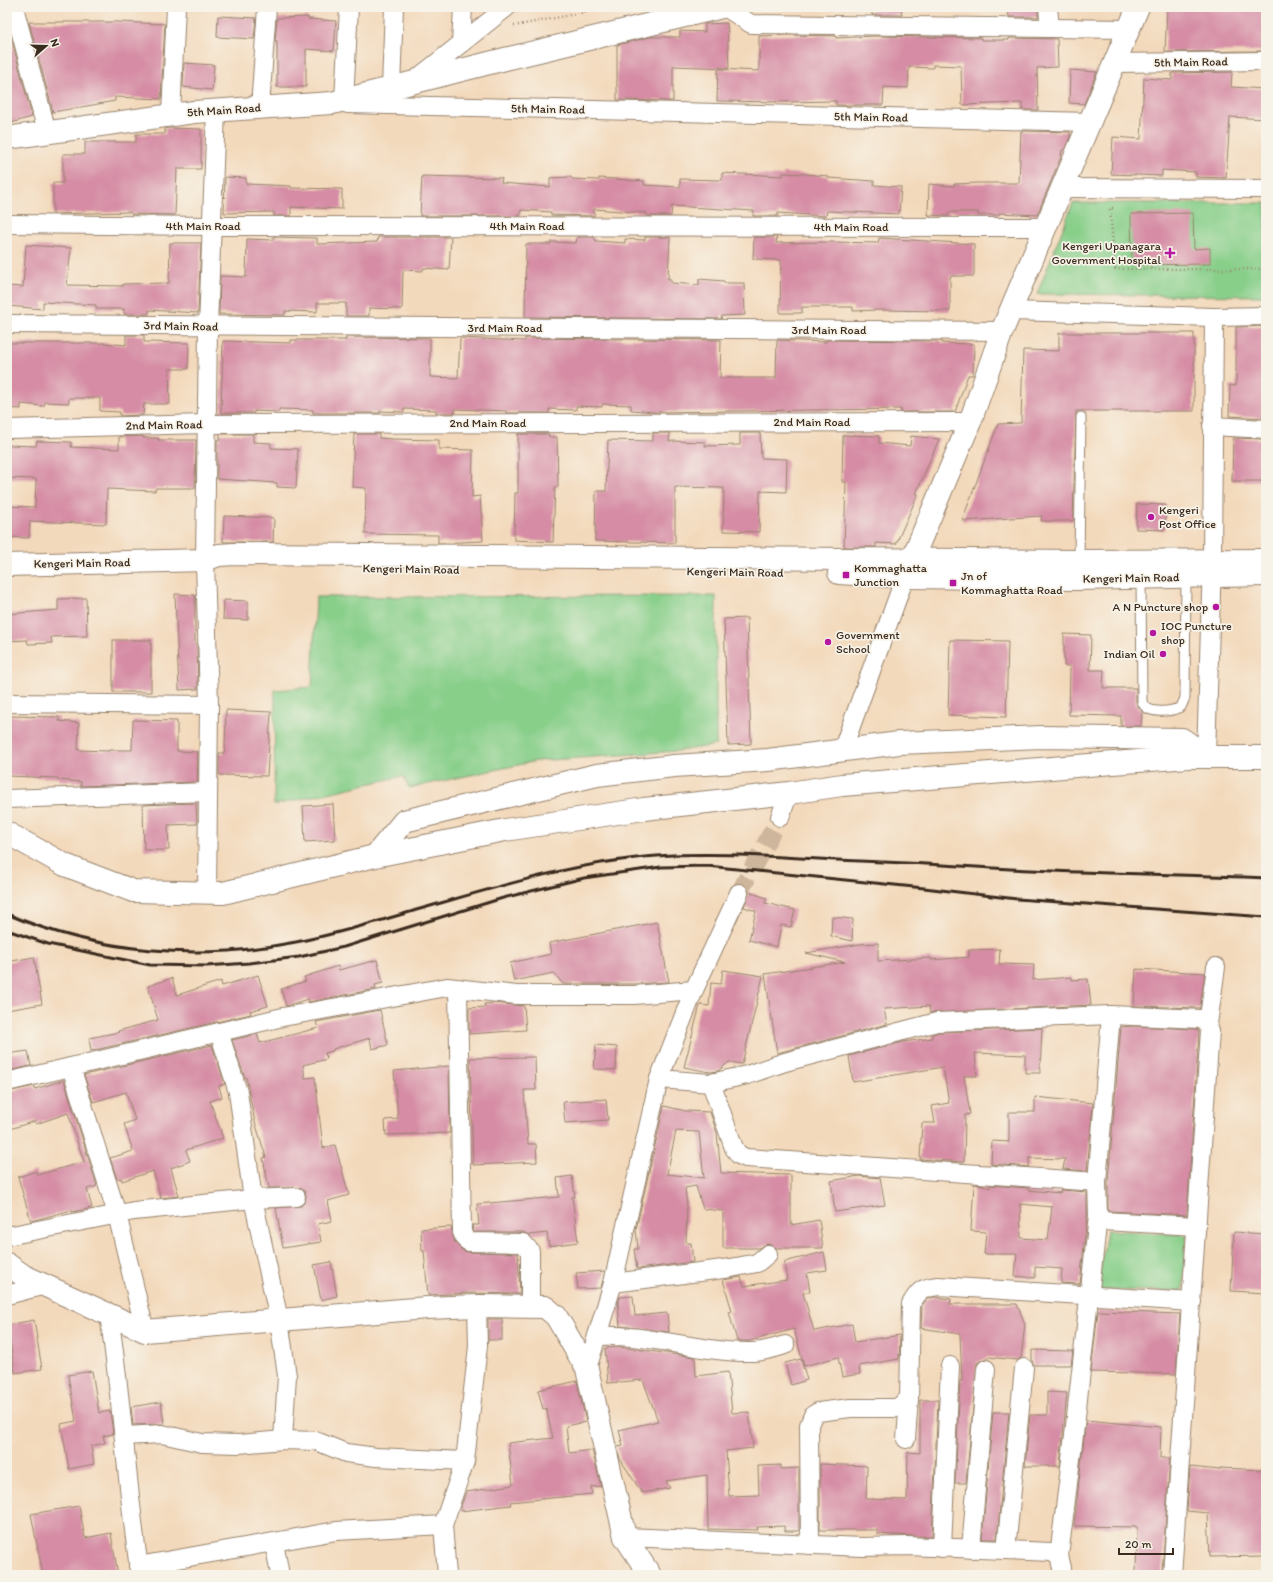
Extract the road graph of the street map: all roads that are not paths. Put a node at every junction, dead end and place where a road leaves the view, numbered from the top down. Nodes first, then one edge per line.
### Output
1 (14, 7) edge
2 (176, 7) edge
3 (267, 7) edge
4 (349, 7) edge
5 (394, 7) edge
6 (463, 7) edge
7 (507, 7) edge
8 (722, 7) edge
9 (725, 7) edge
10 (1048, 7) edge
11 (1138, 7) edge
12 (1050, 28) junction
13 (1129, 29) junction
14 (462, 43) junction
15 (1266, 61) edge
16 (1115, 63) junction
17 (401, 86) junction
18 (338, 102) junction
19 (260, 108) junction
20 (216, 111) junction
21 (171, 115) junction
22 (1090, 122) junction
23 (47, 132) junction
24 (7, 138) edge
25 (1063, 188) junction
26 (1266, 189) edge
27 (7, 224) edge
28 (211, 226) junction
29 (1046, 227) junction
30 (1266, 316) edge
31 (1214, 317) junction
32 (1007, 321) junction
33 (7, 324) edge
34 (208, 327) junction
35 (1081, 417) dead end
36 (970, 422) junction
37 (207, 424) junction
38 (1212, 426) junction
39 (7, 429) edge
40 (1266, 429) edge
41 (205, 560) junction
42 (1266, 560) edge
43 (1079, 561) junction
44 (7, 565) edge
45 (908, 568) junction
46 (1186, 568) junction
47 (1212, 568) junction
48 (1141, 569) junction
49 (1266, 576) edge
50 (7, 703) edge
51 (209, 705) junction
52 (842, 751) junction
53 (1206, 756) junction
54 (1266, 757) edge
55 (208, 792) junction
56 (789, 793) junction
57 (7, 799) edge
58 (780, 817) tunnel mouth
59 (7, 833) edge
60 (375, 856) junction
61 (739, 893) tunnel mouth
62 (207, 894) junction
63 (1216, 967) dead end
64 (458, 988) junction
65 (694, 990) junction
66 (1111, 1015) junction
67 (1208, 1024) junction
68 (220, 1032) junction
69 (71, 1067) junction
70 (659, 1079) junction
71 (7, 1082) edge
72 (711, 1083) junction
73 (1097, 1182) junction
74 (296, 1197) dead end
75 (253, 1199) junction
76 (117, 1214) junction
77 (1098, 1216) junction
78 (1197, 1226) junction
79 (7, 1236) edge
80 (768, 1254) dead end
81 (7, 1264) edge
82 (613, 1283) junction
83 (44, 1285) junction
84 (7, 1295) edge
85 (1089, 1296) junction
86 (1192, 1302) junction
87 (477, 1306) junction
88 (530, 1306) junction
89 (109, 1315) junction
90 (279, 1320) junction
91 (145, 1331) junction
92 (597, 1336) junction
93 (785, 1345) dead end
94 (950, 1366) dead end
95 (1024, 1368) dead end
96 (587, 1369) junction
97 (986, 1370) dead end
98 (909, 1399) junction
99 (124, 1436) junction
100 (906, 1439) dead end
101 (283, 1440) junction
102 (464, 1461) junction
103 (443, 1525) junction
104 (625, 1537) junction
105 (274, 1542) junction
106 (810, 1545) junction
107 (942, 1548) junction
108 (971, 1549) junction
109 (1006, 1550) junction
110 (1059, 1556) junction
111 (139, 1571) edge
112 (280, 1575) edge
113 (447, 1575) edge
114 (650, 1575) edge
115 (1062, 1575) edge
116 (1172, 1575) edge

1 - 23 street
2 - 21 street
3 - 19 street
4 - 18 street
5 - 17 street
6 - 14 street
7 - 14 street
8 - 17 street
9 - 12 street
10 - 12 street
11 - 13 street
12 - 13 street
13 - 16 street
14 - 17 street
15 - 16 street, 5th Main Road
16 - 22 street
17 - 18 street
18 - 19 street, 5th Main Road
18 - 22 street, 5th Main Road
19 - 20 street, 5th Main Road
20 - 21 street, 5th Main Road
20 - 28 street
21 - 23 street, 5th Main Road
22 - 25 street
23 - 24 street, 5th Main Road
25 - 26 street
25 - 29 street
27 - 28 street, 4th Main Road
28 - 29 street, 4th Main Road
28 - 34 street
29 - 32 street
30 - 31 street, 3rd Main Road
31 - 32 street, 3rd Main Road
31 - 38 street
32 - 34 street, 3rd Main Road
32 - 36 street
33 - 34 street, 3rd Main Road
34 - 37 street
35 - 43 lane
36 - 37 street, 2nd Main Road
36 - 45 street
37 - 39 street, 2nd Main Road
37 - 41 street
38 - 40 street
38 - 47 street
41 - 44 street, Kengeri Main Road
41 - 45 street, Kengeri Main Road
41 - 51 street
42 - 47 street, Kengeri Main Road
43 - 45 street, Kengeri Main Road
43 - 48 street, Kengeri Main Road
45 - 48 street, Kengeri Main Road
45 - 52 street
46 - 47 street, Kengeri Main Road
46 - 48 street, Kengeri Main Road
46 - 48 lane
47 - 49 street, Kengeri Main Road
47 - 53 street
50 - 51 street
51 - 55 street
52 - 53 street
52 - 60 street
53 - 54 street
53 - 56 street
55 - 57 street
55 - 62 street
56 - 58 street
56 - 60 street
59 - 62 street
60 - 62 street
61 - 65 street
63 - 67 street
64 - 65 street
64 - 68 street
64 - 88 street
65 - 70 street
66 - 67 street
66 - 72 street
66 - 73 street
67 - 78 street
68 - 69 street
68 - 75 street
69 - 71 street
69 - 76 street
70 - 72 street
70 - 82 street
72 - 73 street
73 - 77 street
74 - 75 street
75 - 76 street
75 - 90 street
76 - 79 street
76 - 91 street
77 - 78 street
77 - 85 street
78 - 86 street
80 - 82 street
81 - 83 street
82 - 92 street
83 - 84 street
83 - 89 street
85 - 86 street
85 - 98 street
85 - 110 street
86 - 116 street
87 - 88 street
87 - 90 street
87 - 102 street
88 - 96 street
89 - 91 street
89 - 99 street
90 - 91 street
90 - 101 street
92 - 93 street
92 - 96 street
94 - 107 street
95 - 109 street
96 - 104 street
97 - 108 street
98 - 100 street
98 - 106 street
99 - 101 street
99 - 111 street
101 - 102 street
102 - 103 street
103 - 105 street
103 - 113 street
104 - 106 street
104 - 114 street
105 - 111 street
105 - 112 street
106 - 107 street
107 - 108 street
108 - 109 street
109 - 110 street
110 - 115 street

